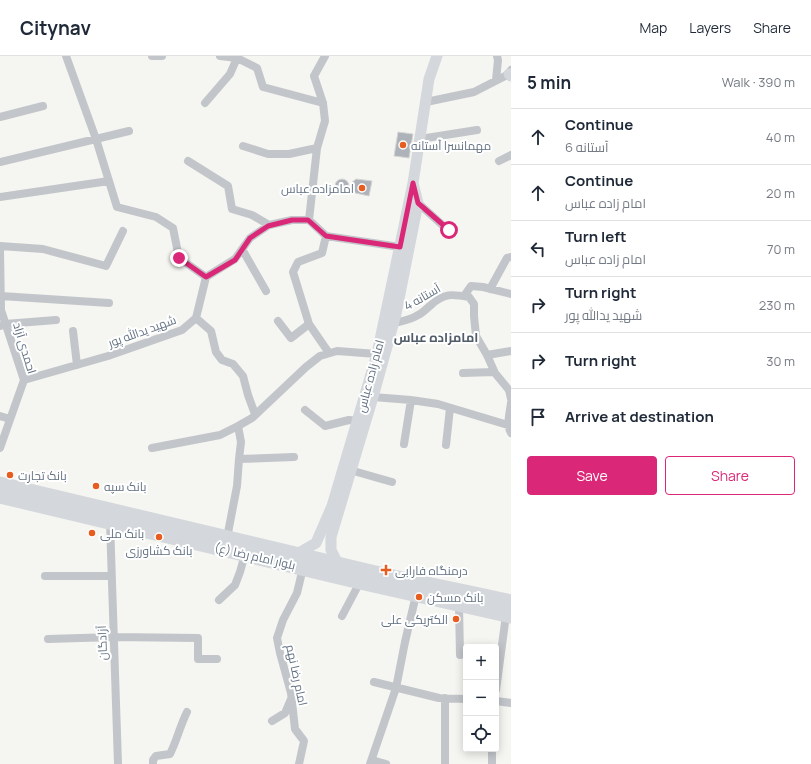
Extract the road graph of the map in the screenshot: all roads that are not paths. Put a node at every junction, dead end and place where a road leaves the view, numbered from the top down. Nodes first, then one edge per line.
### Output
1 (66, 56) edge
2 (152, 56) edge
3 (162, 56) edge
4 (220, 56) edge
5 (325, 56) edge
6 (437, 56) edge
7 (497, 56) edge
8 (237, 58) junction
9 (510, 73) edge
10 (496, 80) junction
11 (426, 102) junction
12 (205, 103) dead end
13 (323, 103) junction
14 (43, 106) dead end
15 (0, 117) edge
16 (477, 130) dead end
17 (128, 131) dead end
18 (96, 139) junction
19 (420, 139) junction
20 (243, 146) dead end
21 (317, 148) junction
22 (511, 155) edge
23 (188, 161) dead end
24 (499, 161) dead end
25 (0, 162) edge
26 (109, 181) junction
27 (413, 183) junction
28 (0, 197) edge
29 (418, 203) junction
30 (308, 220) junction
31 (268, 226) junction
32 (449, 230) dead end
33 (123, 231) dead end
34 (326, 236) junction
35 (0, 246) edge
36 (400, 247) junction
37 (242, 249) junction
38 (0, 251) edge
39 (511, 257) edge
40 (206, 277) junction
41 (490, 289) junction
42 (266, 291) dead end
43 (511, 294) edge
44 (1, 296) edge
45 (464, 296) junction
46 (109, 302) dead end
47 (196, 318) junction
48 (56, 320) dead end
49 (278, 321) dead end
50 (394, 323) junction
51 (309, 324) junction
52 (3, 325) edge
53 (73, 330) dead end
54 (511, 351) edge
55 (329, 353) junction
56 (377, 354) junction
57 (488, 355) junction
58 (77, 364) junction
59 (494, 372) junction
60 (463, 374) dead end
61 (24, 380) junction
62 (511, 396) edge
63 (373, 397) junction
64 (511, 399) edge
65 (411, 400) junction
66 (511, 403) edge
67 (450, 408) junction
68 (305, 410) dead end
69 (255, 414) junction
70 (0, 416) edge
71 (10, 419) junction
72 (357, 421) junction
73 (238, 426) junction
74 (510, 428) edge
75 (404, 444) dead end
76 (446, 445) dead end
77 (0, 448) edge
78 (152, 448) dead end
79 (294, 457) dead end
80 (239, 459) junction
81 (350, 470) junction
82 (392, 482) dead end
83 (0, 484) edge
84 (0, 496) edge
85 (110, 522) junction
86 (227, 538) junction
87 (316, 543) junction
88 (331, 550) junction
89 (245, 554) junction
90 (297, 554) junction
91 (338, 564) junction
92 (304, 568) junction
93 (45, 576) dead end
94 (111, 576) junction
95 (360, 582) junction
96 (416, 594) junction
97 (219, 600) dead end
98 (459, 604) junction
99 (509, 611) edge
100 (342, 616) dead end
101 (114, 637) junction
102 (48, 640) dead end
103 (460, 655) dead end
104 (217, 659) dead end
105 (498, 680) edge
106 (374, 682) dead end
107 (396, 688) junction
108 (445, 698) junction
109 (292, 699) junction
110 (463, 699) edge
111 (499, 701) edge
112 (511, 702) edge
113 (187, 712) dead end
114 (272, 721) dead end
115 (492, 752) edge
116 (153, 762) edge
117 (371, 762) edge
118 (118, 764) edge
119 (298, 764) edge
120 (386, 764) edge
121 (445, 764) edge
122 (492, 764) edge

1 - 18 street
2 - 3 street
4 - 8 street
5 - 13 street
6 - 11 street, امام زاده عباس
7 - 10 street
8 - 12 street
8 - 13 street
9 - 10 street
10 - 11 street
11 - 19 street, امام زاده عباس
13 - 21 street
14 - 15 street
16 - 19 street
17 - 18 street
18 - 25 street
18 - 26 street
19 - 27 street, امام زاده عباس
20 - 21 street
21 - 30 street
22 - 24 street
23 - 31 street
26 - 28 street
26 - 40 street
27 - 29 street, امام زاده عباس
27 - 36 street, امام زاده عباس
29 - 32 street
29 - 50 street, امام زاده عباس
30 - 31 street
30 - 34 street
31 - 37 street
33 - 35 street
34 - 36 street
34 - 51 street
36 - 56 street, امام زاده عباس
37 - 40 street
37 - 42 street
38 - 44 street, احمدی آزاد
39 - 41 street
40 - 47 street
41 - 43 street
41 - 45 street
44 - 46 street
44 - 52 street, احمدی آزاد
45 - 50 street, آستانه 4
45 - 57 street
47 - 58 street, شهید یدالله پور
47 - 69 street
48 - 52 street
49 - 51 street
50 - 63 street, امام زاده عباس
51 - 55 street
52 - 61 street, احمدی آزاد
53 - 58 street
54 - 57 street
55 - 56 street
55 - 69 street
56 - 72 street, امام زاده عباس
57 - 59 street
58 - 61 street, شهید یدالله پور
59 - 60 street
59 - 62 street
61 - 71 street, احمدی آزاد
62 - 64 street
63 - 65 street
63 - 81 street, امام زاده عباس
65 - 67 street
65 - 75 street
66 - 74 street
67 - 74 street
67 - 76 street
68 - 72 street
69 - 73 street
70 - 71 street
71 - 77 street, احمدی آزاد
72 - 87 street, امام زاده عباس
73 - 78 street
73 - 80 street
79 - 80 street
80 - 86 street
81 - 82 street
81 - 88 street, امام زاده عباس
83 - 86 highway, بلوار امام رضا (ع)
84 - 85 highway, بلوار امام رضا (ع)
85 - 89 highway, بلوار امام رضا (ع)
85 - 94 street, آزادگان
86 - 90 highway, بلوار امام رضا (ع)
87 - 88 street
87 - 90 street
88 - 91 street, امام زاده عباس
89 - 92 highway, بلوار امام رضا (ع)
89 - 97 street
90 - 91 highway, بلوار امام رضا (ع)
91 - 99 highway, بلوار امام رضا (ع)
92 - 95 highway, بلوار امام رضا (ع)
92 - 109 street, امام رضا نهم
93 - 94 street
94 - 101 street, آزادگان
95 - 96 highway, بلوار امام رضا (ع)
95 - 100 street
96 - 98 highway, بلوار امام رضا (ع)
96 - 107 street
98 - 99 highway, بلوار امام رضا (ع)
98 - 103 street
99 - 105 street
101 - 102 street
101 - 104 street
101 - 118 street, آزادگان
106 - 107 street
107 - 108 street
107 - 117 street
108 - 110 street
108 - 121 street
109 - 114 street
109 - 119 street, امام رضا نهم
111 - 112 street
113 - 116 street
115 - 122 street
117 - 120 street

